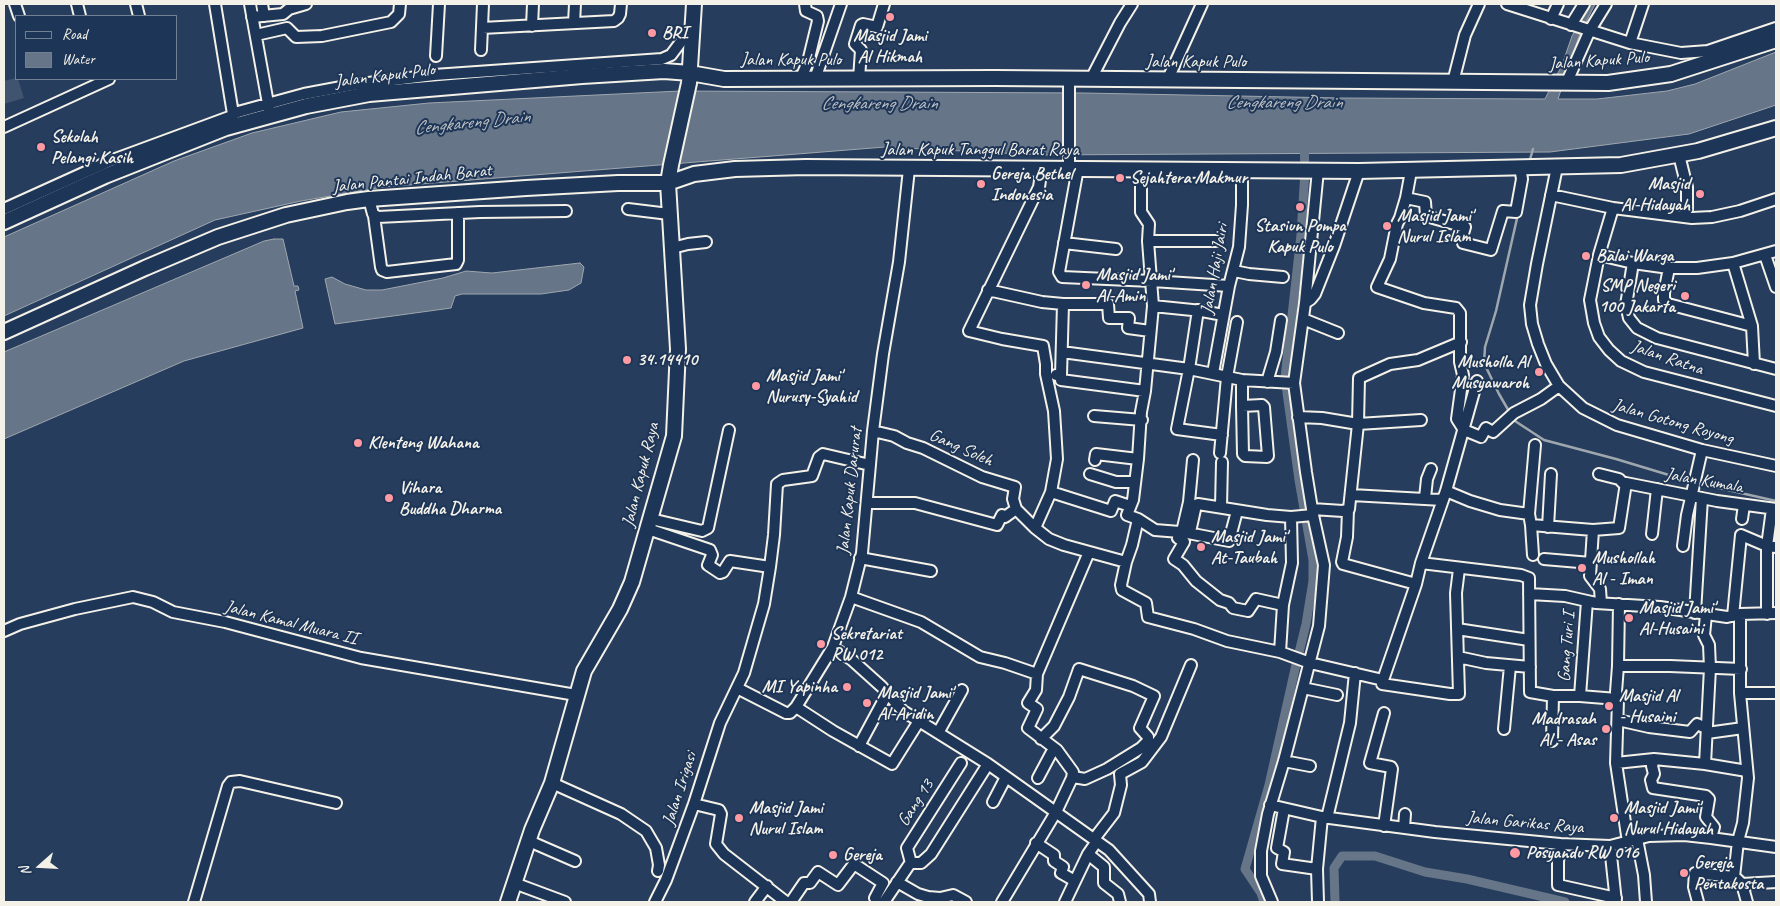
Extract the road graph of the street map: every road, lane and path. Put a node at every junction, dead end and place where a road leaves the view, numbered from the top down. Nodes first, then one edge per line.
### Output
1 (215, 4) edge
2 (250, 4) edge
3 (262, 4) edge
4 (306, 4) edge
5 (400, 4) edge
6 (439, 4) edge
7 (483, 4) edge
8 (534, 4) edge
9 (575, 4) edge
10 (621, 4) edge
11 (694, 4) edge
12 (805, 4) edge
13 (841, 4) edge
14 (884, 4) edge
15 (1132, 4) edge
16 (1202, 4) edge
17 (1478, 4) edge
18 (1507, 4) edge
19 (1558, 4) edge
20 (1584, 4) edge
21 (1606, 4) edge
22 (1643, 4) edge
23 (264, 16) junction
24 (252, 18) junction
25 (1551, 19) junction
26 (574, 23) junction
27 (532, 26) junction
28 (693, 26) junction
29 (1580, 27) junction
30 (482, 28) junction
31 (1776, 28) edge
32 (256, 35) junction
33 (1776, 40) edge
34 (1630, 43) junction
35 (481, 50) dead end
36 (436, 56) dead end
37 (689, 78) junction
38 (859, 79) junction
39 (1091, 79) junction
40 (107, 80) edge
41 (800, 80) junction
42 (814, 80) junction
43 (1168, 81) junction
44 (1453, 82) junction
45 (1069, 84) junction
46 (1565, 84) junction
47 (268, 109) junction
48 (230, 119) junction
49 (4, 127) edge
50 (1776, 128) edge
51 (1679, 155) junction
52 (1072, 166) junction
53 (1526, 167) junction
54 (1557, 167) junction
55 (1042, 168) junction
56 (909, 169) junction
57 (1141, 169) junction
58 (1315, 170) junction
59 (1242, 171) junction
60 (1359, 171) junction
61 (1411, 171) junction
62 (668, 183) junction
63 (1552, 190) junction
64 (1406, 198) junction
65 (369, 199) junction
66 (1776, 199) edge
67 (1613, 208) junction
68 (4, 209) edge
69 (628, 209) dead end
70 (566, 211) dead end
71 (458, 213) junction
72 (669, 214) junction
73 (374, 216) junction
74 (1684, 217) junction
75 (4, 222) edge
76 (1148, 241) junction
77 (1216, 241) dead end
78 (706, 242) dead end
79 (1064, 243) junction
80 (672, 248) junction
81 (1116, 250) dead end
82 (1776, 252) edge
83 (1765, 254) junction
84 (1599, 255) junction
85 (1633, 262) junction
86 (1732, 263) junction
87 (1669, 268) junction
88 (1234, 271) junction
89 (1283, 277) dead end
90 (1152, 281) junction
91 (1229, 286) junction
92 (1776, 287) edge
93 (988, 290) junction
94 (1305, 303) junction
95 (1063, 304) junction
96 (1153, 306) junction
97 (1198, 310) junction
98 (1223, 315) junction
99 (1303, 319) junction
100 (1281, 320) dead end
101 (1237, 322) dead end
102 (1752, 326) junction
103 (1150, 331) junction
104 (4, 332) edge
105 (1338, 333) dead end
106 (1461, 342) junction
107 (1062, 352) junction
108 (1147, 363) junction
109 (1754, 364) junction
110 (1189, 369) junction
111 (1776, 369) edge
112 (1212, 373) junction
113 (1046, 374) junction
114 (1061, 376) junction
115 (1227, 377) junction
116 (1242, 380) junction
117 (1477, 381) dead end
118 (1268, 382) junction
119 (1291, 383) junction
120 (1559, 386) junction
121 (1145, 391) junction
122 (1242, 406) junction
123 (1776, 406) edge
124 (1094, 416) dead end
125 (1298, 417) junction
126 (1142, 420) junction
127 (1421, 420) dead end
128 (1358, 424) junction
129 (730, 430) dead end
130 (1464, 430) junction
131 (873, 432) junction
132 (1222, 435) junction
133 (1535, 445) dead end
134 (1702, 450) junction
135 (1138, 459) junction
136 (1095, 460) dead end
137 (1193, 460) dead end
138 (870, 465) junction
139 (1776, 466) edge
140 (1431, 469) dead end
141 (1090, 474) dead end
142 (1551, 474) dead end
143 (1598, 474) dead end
144 (1663, 478) dead end
145 (1135, 482) junction
146 (1625, 484) junction
147 (1658, 490) junction
148 (1692, 491) junction
149 (1051, 492) junction
150 (1351, 496) junction
151 (1444, 496) junction
152 (1425, 498) junction
153 (1702, 498) junction
154 (867, 503) junction
155 (1744, 505) junction
156 (1130, 506) junction
157 (1220, 507) junction
158 (1016, 509) junction
159 (1774, 509) edge
160 (1348, 510) junction
161 (1237, 511) junction
162 (1311, 514) junction
163 (1529, 514) junction
164 (1293, 517) junction
165 (1138, 519) junction
166 (1742, 519) dead end
167 (649, 524) junction
168 (1531, 525) junction
169 (1548, 527) junction
170 (1035, 528) junction
171 (1593, 530) junction
172 (1184, 532) junction
173 (1652, 534) dead end
174 (1683, 546) dead end
175 (1772, 547) edge
176 (1088, 552) junction
177 (1533, 555) dead end
178 (860, 558) junction
179 (1544, 560) dead end
180 (1126, 562) junction
181 (1421, 563) junction
182 (1591, 563) junction
183 (770, 567) junction
184 (1459, 569) junction
185 (931, 570) dead end
186 (1416, 584) junction
187 (1529, 594) junction
188 (851, 597) junction
189 (1587, 601) junction
190 (1601, 603) junction
191 (1618, 604) junction
192 (1283, 605) junction
193 (1695, 613) junction
194 (1772, 614) edge
195 (1706, 615) junction
196 (1737, 615) junction
197 (1457, 629) junction
198 (4, 631) edge
199 (1529, 640) junction
200 (833, 647) junction
201 (1284, 653) junction
202 (1458, 657) junction
203 (1307, 661) junction
204 (1191, 666) dead end
205 (1510, 666) junction
206 (1618, 666) junction
207 (1530, 667) junction
208 (1710, 668) junction
209 (1740, 669) junction
210 (1038, 674) junction
211 (1355, 674) junction
212 (1382, 684) dead end
213 (737, 688) junction
214 (1303, 688) junction
215 (962, 690) dead end
216 (1740, 693) junction
217 (1776, 693) edge
218 (888, 694) junction
219 (576, 695) junction
220 (1337, 695) dead end
221 (1553, 696) junction
222 (1580, 696) junction
223 (1618, 699) junction
224 (796, 707) junction
225 (1384, 713) dead end
226 (1618, 720) junction
227 (919, 721) junction
228 (1743, 728) junction
229 (1504, 729) dead end
230 (1707, 730) junction
231 (938, 733) junction
232 (1041, 739) junction
233 (1552, 741) dead end
234 (859, 746) junction
235 (1054, 748) junction
236 (1654, 759) junction
237 (1284, 762) junction
238 (961, 763) dead end
239 (1616, 763) junction
240 (988, 764) junction
241 (1705, 764) junction
242 (1310, 766) dead end
243 (1747, 770) junction
244 (1006, 777) junction
245 (1073, 777) junction
246 (1038, 778) dead end
247 (552, 782) junction
248 (993, 802) dead end
249 (336, 803) dead end
250 (694, 804) junction
251 (1270, 805) junction
252 (1284, 809) junction
253 (1056, 812) junction
254 (1405, 814) dead end
255 (1324, 818) junction
256 (1384, 826) junction
257 (1404, 828) junction
258 (1711, 838) junction
259 (1096, 840) junction
260 (529, 841) junction
261 (1633, 841) junction
262 (1738, 841) junction
263 (1036, 843) junction
264 (1560, 844) junction
265 (1610, 846) junction
266 (1776, 847) edge
267 (1261, 851) junction
268 (1088, 854) junction
269 (1284, 854) junction
270 (575, 861) dead end
271 (911, 863) junction
272 (1317, 868) junction
273 (658, 872) dead end
274 (1738, 880) junction
275 (1074, 881) junction
276 (898, 882) junction
277 (1776, 882) edge
278 (514, 883) junction
279 (767, 886) junction
280 (1616, 900) edge
281 (877, 901) edge
282 (194, 902) edge
283 (508, 902) edge
284 (565, 902) edge
285 (658, 902) edge
286 (756, 902) edge
287 (786, 902) edge
288 (791, 902) edge
289 (966, 902) edge
290 (1002, 902) edge
291 (1065, 902) edge
292 (1120, 902) edge
293 (1150, 902) edge
294 (1272, 902) edge
295 (1318, 902) edge
296 (1646, 902) edge
297 (1698, 902) edge
298 (1748, 902) edge

1 - 48 street
2 - 24 street
3 - 23 street
4 - 23 street
5 - 32 street
6 - 36 street
7 - 30 street
8 - 27 street
9 - 26 street
10 - 26 street
11 - 28 main road, Jalan Kapuk Raya
12 - 41 street
13 - 42 street
14 - 38 street
15 - 39 street
16 - 43 street
17 - 44 street
18 - 25 street, Jalan Kapuk Pulo
19 - 25 street
20 - 29 street
21 - 29 street
22 - 34 street
23 - 24 street
24 - 32 street
25 - 29 street, Jalan Kapuk Pulo
26 - 27 street
27 - 30 street
28 - 37 main road, Jalan Kapuk Raya
28 - 47 street, Jalan Kapuk Pulo
29 - 34 street, Jalan Kapuk Pulo
29 - 46 street
30 - 35 street
31 - 34 street, Jalan Kapuk Pulo
32 - 47 street
33 - 46 main road, Jalan Kapuk Pulo
37 - 41 main road, Jalan Kapuk Pulo
37 - 47 main road, Jalan Kapuk Pulo
37 - 62 main road, Jalan Kapuk Raya
38 - 42 main road, Jalan Kapuk Pulo
38 - 45 main road, Jalan Kapuk Pulo
39 - 43 main road, Jalan Kapuk Pulo
39 - 45 main road, Jalan Kapuk Pulo
40 - 49 street
41 - 42 main road, Jalan Kapuk Pulo
43 - 44 main road, Jalan Kapuk Pulo
44 - 46 main road, Jalan Kapuk Pulo
45 - 52 street
47 - 48 main road, Jalan Kapuk Pulo
48 - 68 street
48 - 75 main road, Jalan Kapuk Pulo
50 - 51 main road
51 - 54 main road
51 - 74 street
52 - 55 main road, Jalan Kapuk Tanggul Barat Raya
52 - 57 main road, Jalan Kapuk Tanggul Barat Raya
52 - 79 street
53 - 54 main road
53 - 61 main road
53 - 64 street
54 - 63 street, Jalan Gotong Royong
55 - 56 main road, Jalan Kapuk Tanggul Barat Raya
55 - 93 street
56 - 62 main road, Jalan Kapuk Tanggul Barat Raya
56 - 131 street, Jalan Kapuk Darurat
57 - 59 main road, Jalan Kapuk Tanggul Barat Raya
57 - 76 street
58 - 59 main road, Jalan Kapuk Tanggul Barat Raya
58 - 60 main road
58 - 94 street
59 - 88 street, Jalan Haji Jairi
60 - 61 main road
60 - 94 street
61 - 64 street
62 - 65 main road, Jalan Pantai Indah Barat
62 - 72 main road, Jalan Kapuk Raya
63 - 67 street
63 - 120 street, Jalan Gotong Royong
64 - 106 street
65 - 73 street
65 - 104 main road, Jalan Pantai Indah Barat
66 - 74 street
67 - 74 street
67 - 84 street, Jalan Ratna
69 - 72 street
70 - 71 street
71 - 73 street
71 - 73 street
72 - 80 main road, Jalan Kapuk Raya
76 - 77 street
76 - 90 street
78 - 80 street
79 - 81 street
79 - 90 street
80 - 167 main road, Jalan Kapuk Raya
82 - 83 street
83 - 86 street
83 - 92 street
84 - 85 street
84 - 123 street, Jalan Ratna
85 - 87 street
85 - 109 street
86 - 87 street
86 - 102 street
87 - 102 street
88 - 89 street
88 - 91 street, Jalan Haji Jairi
90 - 91 street
90 - 96 street
91 - 98 street, Jalan Haji Jairi
93 - 95 street
93 - 113 street
94 - 99 street
95 - 103 street
95 - 107 street
96 - 97 street
96 - 103 street
97 - 98 street
97 - 110 street
98 - 112 street, Jalan Haji Jairi
99 - 105 street
99 - 119 street
100 - 118 street
101 - 115 street
102 - 109 street
103 - 108 street
106 - 128 street
106 - 130 street
107 - 108 street
107 - 114 street
108 - 110 street
108 - 121 street
109 - 111 street
110 - 112 street
110 - 132 street
112 - 115 street
113 - 114 street
113 - 149 street
114 - 121 street
115 - 116 street
115 - 132 street
116 - 118 street
116 - 122 street
117 - 130 street
118 - 119 street
119 - 125 street
120 - 130 street
120 - 134 street, Jalan Gotong Royong
121 - 126 street
122 - 122 street
124 - 126 street
125 - 128 street
125 - 162 street
126 - 135 street
127 - 128 street
128 - 150 street
129 - 167 street
130 - 151 street
131 - 138 street, Jalan Kapuk Darurat
131 - 158 street, Gang Soleh
132 - 157 street
133 - 163 street
134 - 139 street, Jalan Gotong Royong
134 - 148 street
135 - 136 street
135 - 145 street
137 - 172 street
138 - 154 street, Jalan Kapuk Darurat
138 - 183 street, Jalan Irigasi
140 - 152 street
141 - 145 street
142 - 169 street
143 - 146 street, Jalan Kumala
144 - 147 street
145 - 156 street
146 - 147 street, Jalan Kumala
146 - 171 street
147 - 148 street, Jalan Kumala
147 - 173 street
148 - 153 street, Jalan Kumala
148 - 174 street
149 - 156 street
149 - 170 street
150 - 152 street
150 - 160 street
151 - 152 street
151 - 163 street
151 - 181 street
153 - 155 street, Jalan Kumala
153 - 193 street
154 - 158 street
154 - 178 street, Jalan Kapuk Darurat
155 - 159 street, Jalan Kumala
155 - 166 street
156 - 165 street
157 - 161 street
157 - 172 street
158 - 170 street
159 - 175 street
160 - 162 street
160 - 186 street
161 - 164 street
161 - 172 street
162 - 164 street
162 - 203 street
163 - 168 street
164 - 192 street
165 - 172 street
165 - 180 street
167 - 183 street
167 - 219 main road, Jalan Kapuk Raya
168 - 169 street
168 - 177 street
169 - 171 street
170 - 176 street
171 - 182 street
172 - 192 street
175 - 194 street
175 - 196 street
176 - 180 street
176 - 210 street
178 - 185 street
178 - 188 street, Jalan Kapuk Darurat
179 - 182 street
180 - 201 street
181 - 184 street
181 - 186 street
182 - 190 street
183 - 213 street, Jalan Irigasi
184 - 187 street
184 - 197 street
186 - 211 street
187 - 189 street
187 - 199 street
188 - 200 street, Jalan Kapuk Darurat
188 - 210 street
189 - 190 street
189 - 222 street, Gang Turi I
190 - 191 street
191 - 193 street
191 - 206 street
192 - 201 street
193 - 195 street
194 - 196 street
195 - 196 street
195 - 208 street
196 - 209 street
197 - 199 street
197 - 202 street
198 - 219 street, Jalan Kamal Muara II
199 - 207 street
200 - 218 street
200 - 224 street, Jalan Kapuk Darurat
201 - 203 street
202 - 205 street
202 - 212 street
203 - 211 street
203 - 214 street
204 - 259 street
205 - 207 street
205 - 229 street
206 - 208 street
206 - 223 street
207 - 221 street
208 - 209 street
208 - 230 street
209 - 216 street
210 - 232 street
211 - 255 street
213 - 224 street
213 - 250 street, Jalan Irigasi
214 - 220 street
214 - 237 street
215 - 231 street
216 - 217 street
216 - 228 street
218 - 227 street
218 - 234 street
219 - 247 main road, Jalan Kapuk Raya
221 - 222 street
221 - 233 street
222 - 223 street
223 - 226 street
224 - 234 street
225 - 256 street
226 - 230 street
226 - 239 street
227 - 231 street
227 - 234 street
228 - 230 street
228 - 243 street
230 - 241 street
231 - 240 street
232 - 235 street
232 - 245 street
235 - 245 street
235 - 246 street
236 - 239 street
236 - 241 street
236 - 258 street
237 - 242 street
237 - 251 street
238 - 271 street, Gang 13
239 - 261 street
240 - 244 street
240 - 271 street
241 - 243 street
243 - 262 street
244 - 248 street
244 - 253 street
245 - 253 street
247 - 260 main road, Jalan Kapuk Raya
247 - 273 street
249 - 282 street
250 - 279 street
250 - 285 street, Jalan Irigasi
251 - 252 street, Jalan Garikas Raya
251 - 267 street
252 - 255 street, Jalan Garikas Raya
252 - 269 street
253 - 259 street
253 - 263 street
254 - 257 street
255 - 256 street, Jalan Garikas Raya
255 - 272 street
256 - 257 street, Jalan Garikas Raya
257 - 264 street, Jalan Garikas Raya
258 - 261 street, Jalan Garikas Raya
258 - 262 street, Jalan Garikas Raya
259 - 268 street
259 - 293 street
260 - 270 street
260 - 278 main road, Jalan Kapuk Raya
261 - 265 street, Jalan Garikas Raya
261 - 296 street
262 - 266 street, Jalan Garikas Raya
262 - 274 street
263 - 275 street
263 - 290 street
264 - 265 street, Jalan Garikas Raya
264 - 280 street
265 - 280 street
267 - 269 street
267 - 294 street
268 - 275 street
268 - 292 street
269 - 272 street
271 - 276 street
272 - 295 street
274 - 277 street
274 - 297 street
274 - 298 street
275 - 291 street
276 - 281 street
276 - 289 street
278 - 283 main road, Jalan Kapuk Raya
278 - 284 street
279 - 286 street
279 - 287 street
281 - 288 street

